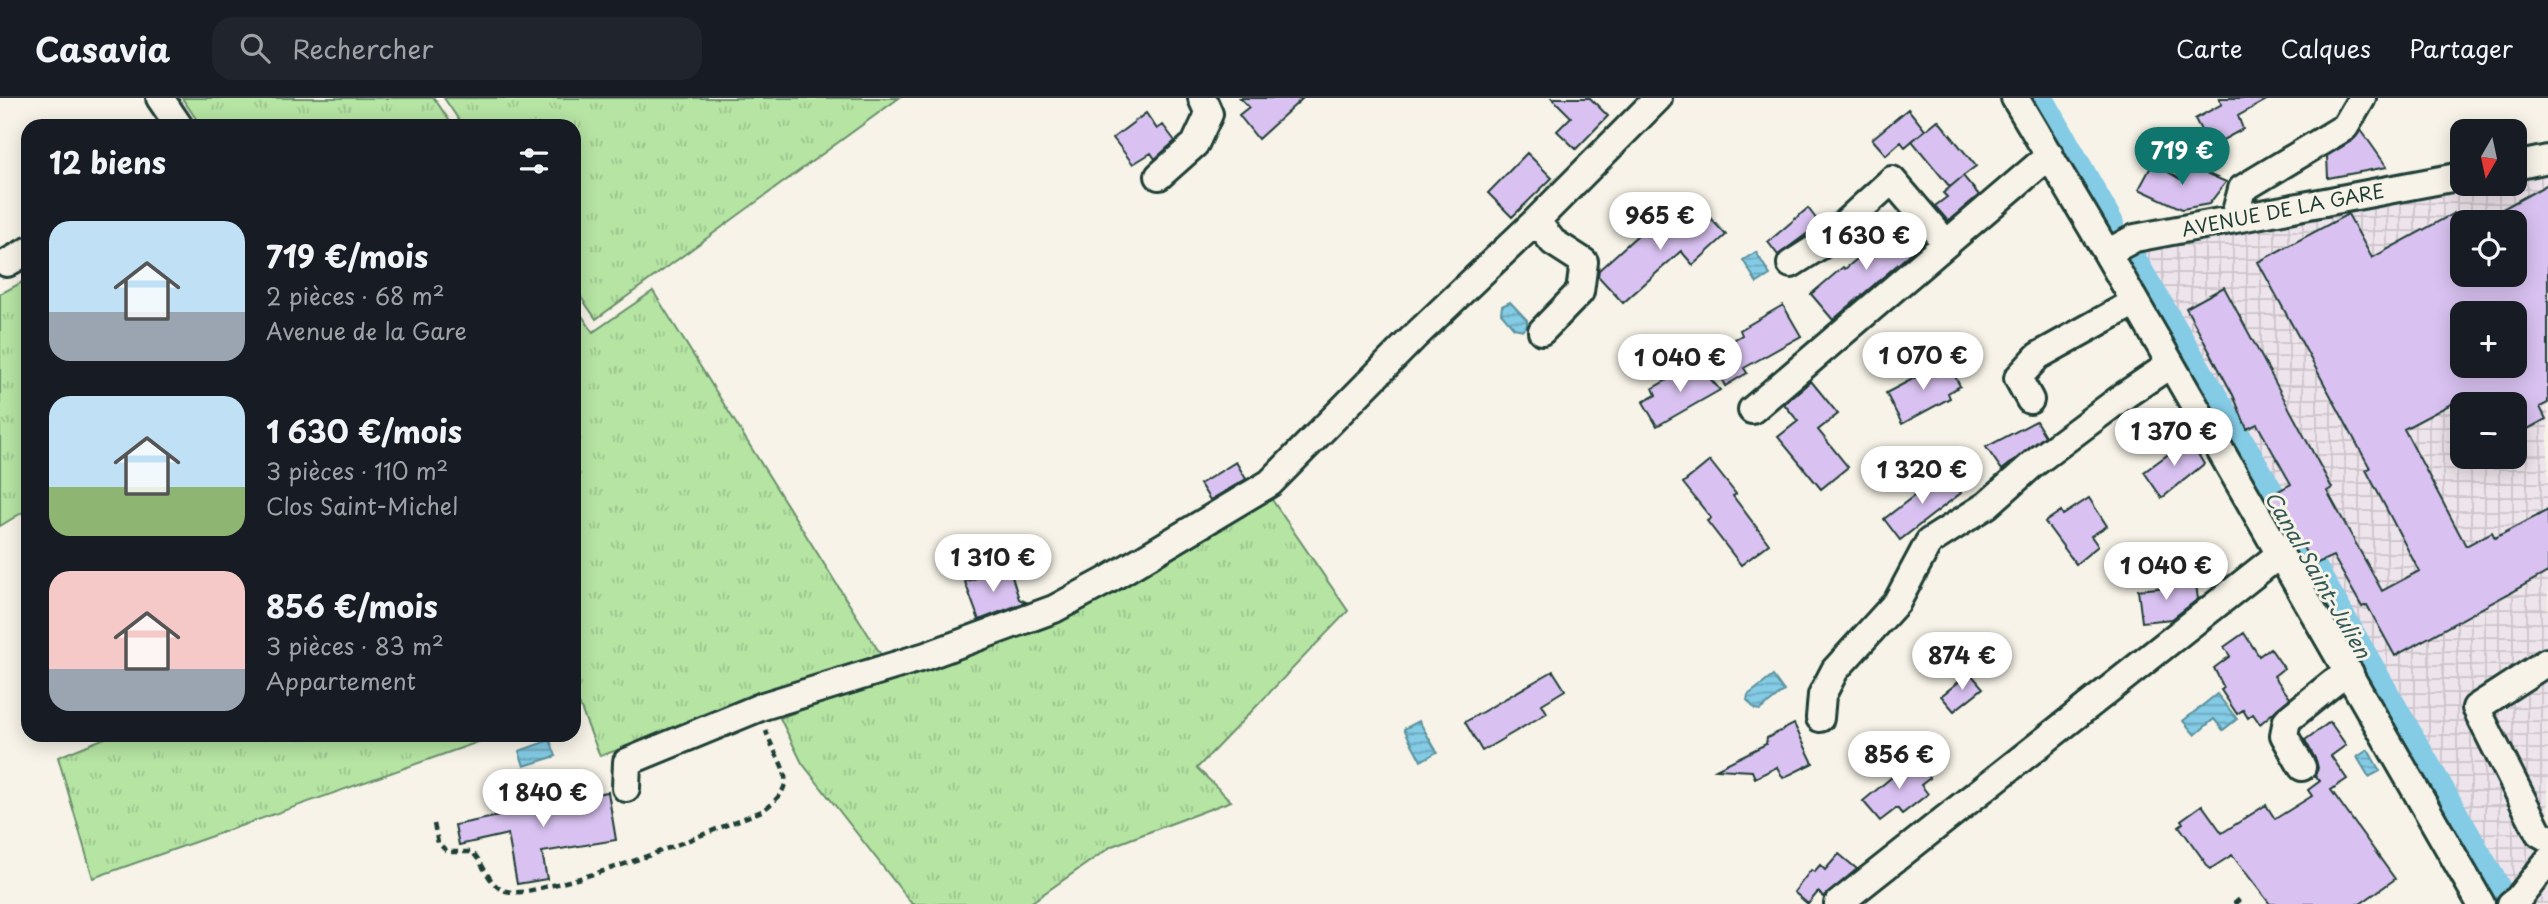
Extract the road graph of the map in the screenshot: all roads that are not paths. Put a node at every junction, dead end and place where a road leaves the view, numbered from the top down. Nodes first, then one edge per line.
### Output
1 (160, 98) edge
2 (1202, 98) edge
3 (1658, 98) edge
4 (2015, 98) edge
5 (2362, 98) edge
6 (174, 119) edge
7 (2050, 155) junction
8 (2548, 159) edge
9 (2527, 163) edge
10 (1159, 176) dead end
11 (2450, 178) edge
12 (2234, 219) junction
13 (1536, 221) junction
14 (1946, 243) junction
15 (2107, 253) junction
16 (1790, 264) dead end
17 (2135, 302) junction
18 (1542, 331) dead end
19 (2171, 364) junction
20 (2030, 400) dead end
21 (1752, 410) dead end
22 (2280, 554) junction
23 (2547, 662) edge
24 (2350, 673) junction
25 (1820, 718) dead end
26 (2302, 766) dead end
27 (626, 788) dead end
28 (2548, 838) edge
29 (2548, 862) edge
30 (2515, 902) edge
31 (1838, 904) edge
32 (2481, 904) edge

1 - 6 street
2 - 10 street
3 - 13 street
4 - 7 street
5 - 12 street
7 - 14 street
7 - 15 street
8 - 9 street
11 - 12 street, AVENUE DE LA GARE
12 - 15 street, AVENUE DE LA GARE
13 - 18 street
13 - 27 street
14 - 16 street
14 - 21 street
15 - 17 street
17 - 19 street
17 - 20 street
19 - 22 street
19 - 25 street
22 - 24 street
22 - 31 street
23 - 28 street
24 - 26 street
24 - 32 street
29 - 30 street

